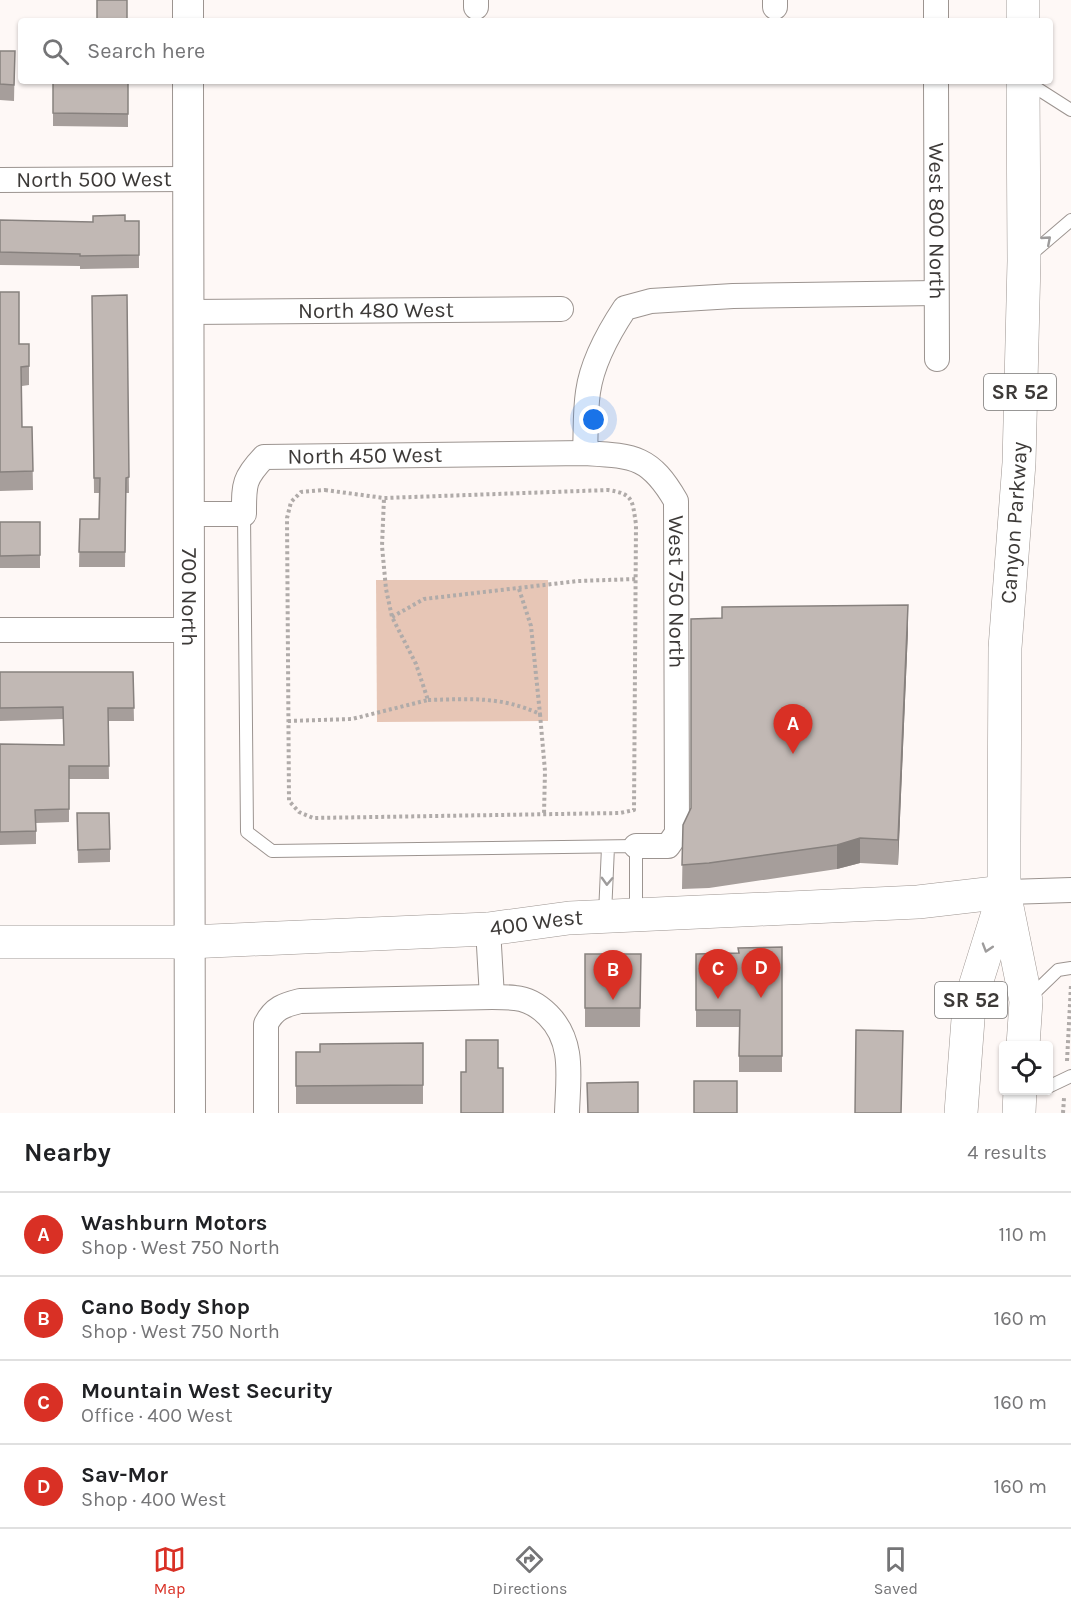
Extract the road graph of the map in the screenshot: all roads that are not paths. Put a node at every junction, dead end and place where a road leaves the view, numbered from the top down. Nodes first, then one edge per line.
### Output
1 (188, 0) edge
2 (936, 0) edge
3 (1023, 0) edge
4 (188, 18) edge
5 (936, 18) edge
6 (1023, 18) edge
7 (188, 84) edge
8 (936, 84) edge
9 (1024, 84) edge
10 (1029, 84) edge
11 (1071, 110) edge
12 (188, 179) junction
13 (0, 180) edge
14 (1071, 220) edge
15 (1024, 261) junction
16 (936, 292) junction
17 (561, 309) dead end
18 (189, 312) junction
19 (937, 359) dead end
20 (585, 453) junction
21 (189, 514) junction
22 (244, 514) junction
23 (0, 630) edge
24 (187, 630) junction
25 (636, 846) junction
26 (608, 847) junction
27 (1071, 890) edge
28 (1004, 892) junction
29 (621, 915) junction
30 (488, 929) junction
31 (0, 942) edge
32 (189, 942) junction
33 (1071, 968) edge
34 (492, 997) junction
35 (1026, 1001) junction
36 (1023, 1041) edge
37 (1069, 1077) edge
38 (1028, 1097) edge
39 (190, 1113) edge
40 (266, 1113) edge
41 (567, 1113) edge
42 (961, 1113) edge

1 - 4 street
2 - 5 street
3 - 6 main road
7 - 12 street, 700 North
8 - 16 street, West 800 North
9 - 15 main road, Canyon Parkway / SR 52
10 - 11 lane
12 - 13 street, North 500 West
12 - 18 street, 700 North
15 -> 14 lane
15 - 28 main road, Canyon Parkway / SR 52
16 - 19 street, West 800 North
16 - 20 street
17 - 18 street, North 480 West
18 - 21 street, 700 North
20 - 22 street, North 450 West
20 - 25 street, West 750 North
21 - 22 street
21 - 24 street, 700 North
22 - 26 lane
23 - 24 street
24 - 32 street, 700 North
25 - 26 lane
25 - 29 lane
26 -> 29 lane
27 - 28 street, 400 West
28 - 29 main road, 400 West
28 - 35 main road, Canyon Parkway / SR 52
28 -> 42 main road, Canyon Parkway / SR 52
29 - 30 main road, 400 West
30 - 32 main road, 400 West
30 - 34 street
31 - 32 main road, 400 West
32 - 39 street, 700 North
33 - 35 lane
34 - 40 street
34 - 41 street
35 - 36 main road, Canyon Parkway / SR 52
37 - 38 lane

